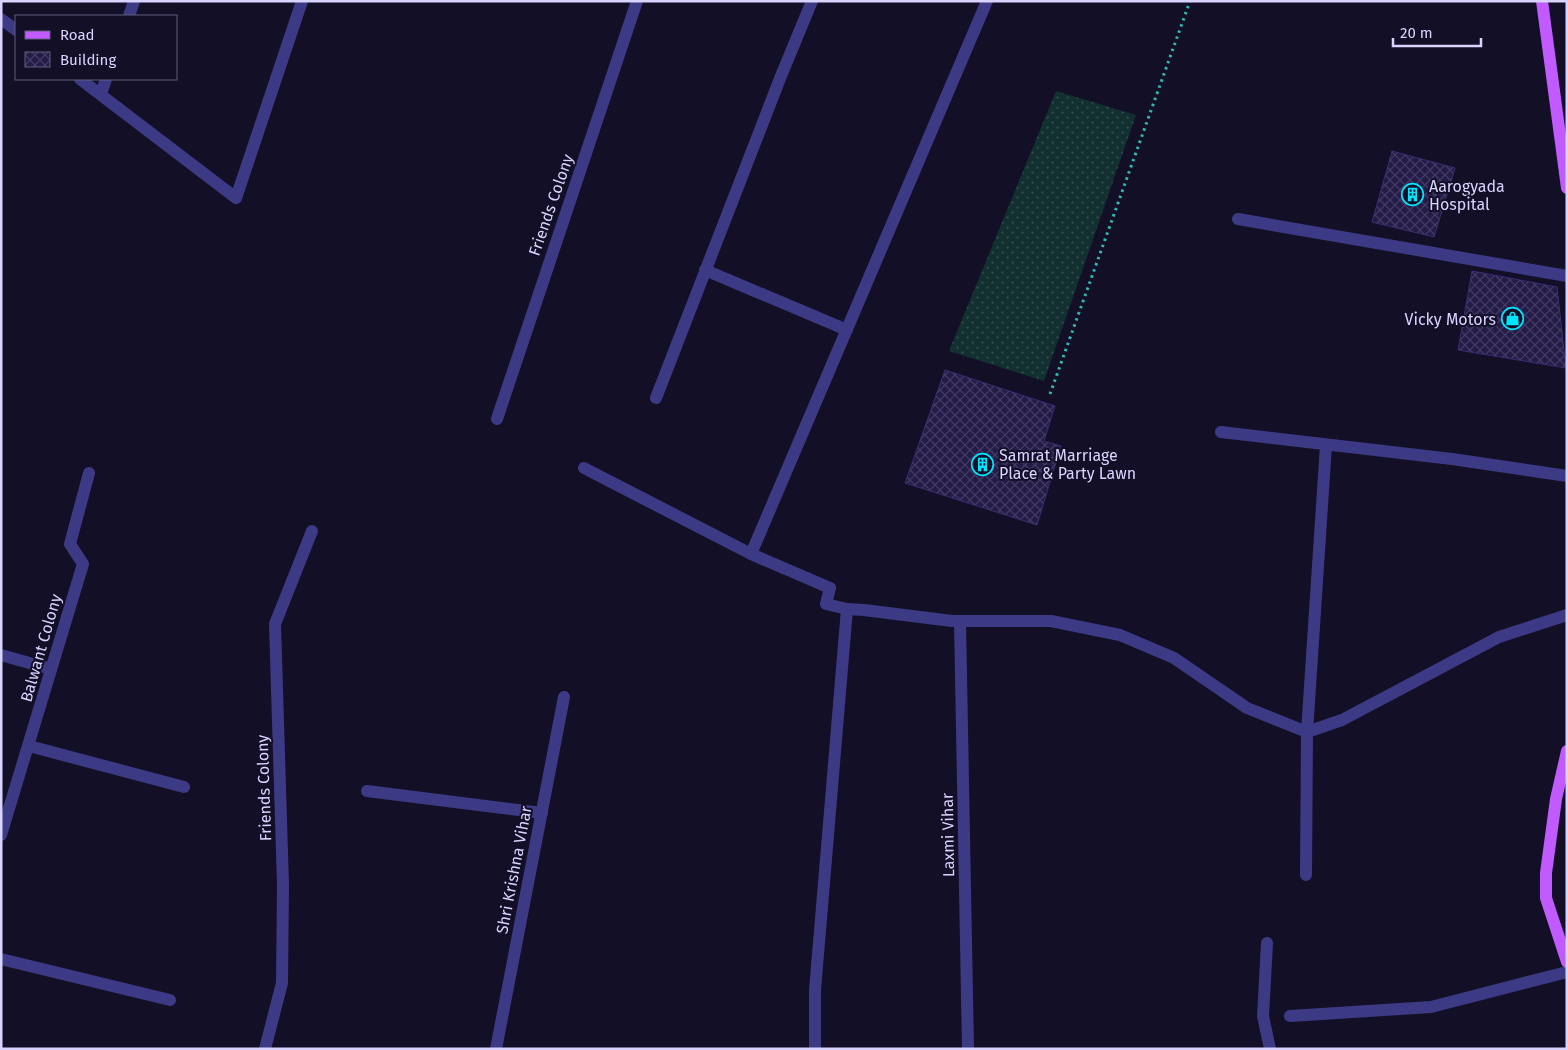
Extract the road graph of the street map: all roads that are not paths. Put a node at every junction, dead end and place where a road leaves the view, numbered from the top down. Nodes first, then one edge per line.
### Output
1 (134, 1) edge
2 (302, 1) edge
3 (636, 1) edge
4 (812, 1) edge
5 (986, 1) edge
6 (1542, 1) edge
7 (129, 15) edge
8 (1, 19) edge
9 (15, 29) edge
10 (81, 80) edge
11 (106, 80) edge
12 (101, 94) junction
13 (1567, 188) edge
14 (1238, 220) dead end
15 (705, 270) junction
16 (1567, 276) edge
17 (847, 330) junction
18 (656, 398) dead end
19 (497, 419) dead end
20 (1221, 432) dead end
21 (1326, 445) junction
22 (584, 468) dead end
23 (89, 473) dead end
24 (1567, 476) edge
25 (312, 531) dead end
26 (751, 554) junction
27 (847, 609) junction
28 (1567, 615) edge
29 (960, 620) junction
30 (1, 655) edge
31 (52, 669) junction
32 (564, 697) dead end
33 (1308, 732) junction
34 (29, 746) junction
35 (1567, 751) edge
36 (184, 787) dead end
37 (367, 791) dead end
38 (542, 813) junction
39 (1, 835) edge
40 (1306, 875) dead end
41 (1267, 942) dead end
42 (1, 960) edge
43 (1567, 962) edge
44 (1567, 972) edge
45 (170, 1000) dead end
46 (1290, 1016) dead end
47 (265, 1049) edge
48 (496, 1049) edge
49 (815, 1049) edge
50 (968, 1049) edge
51 (1270, 1049) edge

1 - 7 street
2 - 12 street
3 - 19 street, Friends Colony
4 - 15 street
5 - 17 street
6 - 13 main road
8 - 9 street
10 - 12 street
11 - 12 street
14 - 16 street
15 - 17 street
15 - 18 street
17 - 26 street
20 - 21 street
21 - 24 street
21 - 33 street
22 - 26 street
23 - 31 street, Balwant Colony
25 - 47 street, Friends Colony
26 - 27 street
27 - 29 street
27 - 49 street
28 - 33 street
29 - 33 street
29 - 50 street, Laxmi Vihar
30 - 31 street
31 - 34 street, Balwant Colony
32 - 38 street, Shri Krishna Vihar
33 - 40 street
34 - 36 street
34 - 39 street, Balwant Colony
35 - 43 main road
37 - 38 street
38 - 48 street, Shri Krishna Vihar
41 - 51 street
42 - 45 street
44 - 46 street

